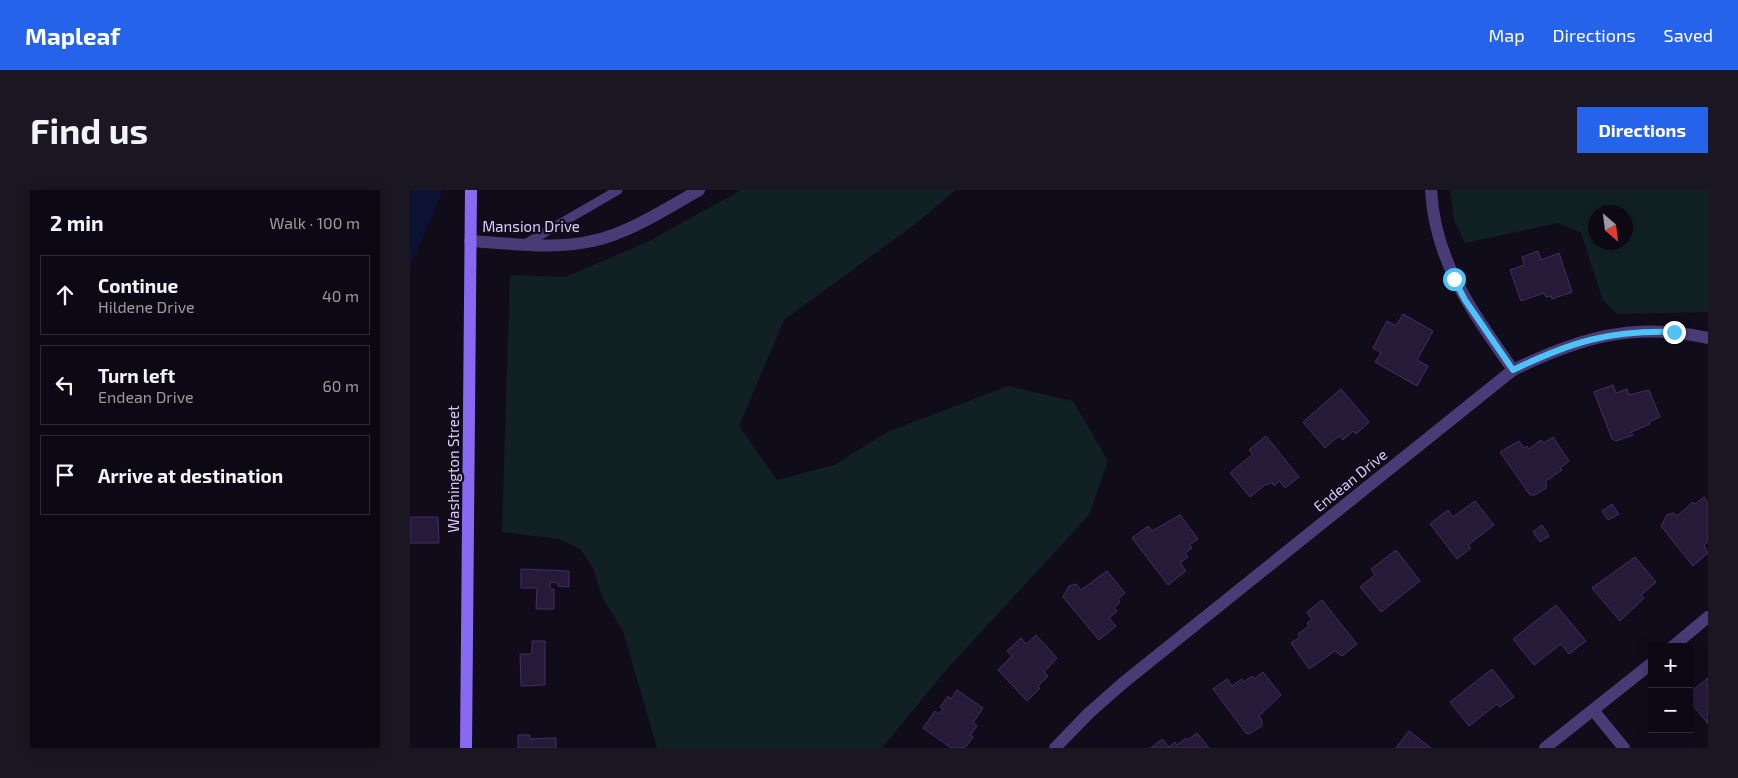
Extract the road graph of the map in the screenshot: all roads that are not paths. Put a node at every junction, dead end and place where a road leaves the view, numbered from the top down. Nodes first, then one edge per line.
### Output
1 (471, 190) edge
2 (618, 190) edge
3 (699, 190) edge
4 (1432, 190) edge
5 (470, 242) junction
6 (525, 244) junction
7 (1708, 338) edge
8 (1513, 370) junction
9 (1708, 617) edge
10 (1677, 643) edge
11 (1648, 666) edge
12 (1593, 710) junction
13 (466, 748) edge
14 (1055, 748) edge
15 (1545, 748) edge
16 (1624, 748) edge

1 - 5 main road, Washington Street
2 - 6 lane
3 - 6 street, Mansion Drive
4 - 8 street
5 - 6 street, Mansion Drive
5 - 13 main road, Washington Street
7 - 8 street, Endean Drive
8 - 14 street, Endean Drive
9 - 10 street
11 - 12 street
12 - 15 street
12 - 16 street

